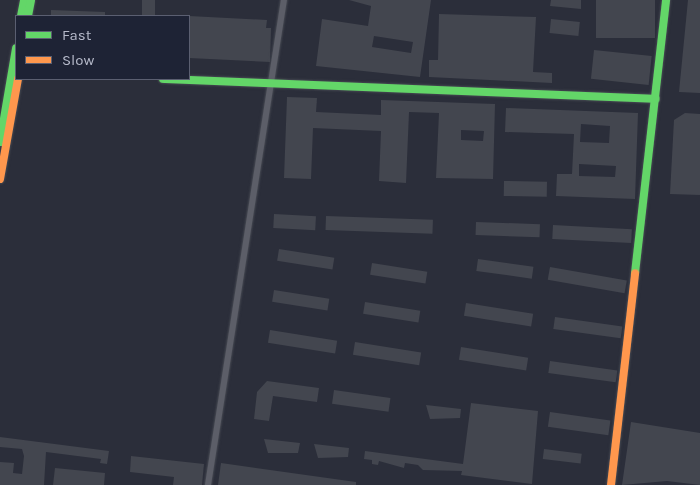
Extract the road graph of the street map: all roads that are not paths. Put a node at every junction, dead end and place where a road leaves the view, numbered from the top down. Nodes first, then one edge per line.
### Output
1 (24, 0) edge
2 (31, 0) edge
3 (284, 0) edge
4 (666, 0) edge
5 (21, 15) edge
6 (28, 15) edge
7 (15, 75) edge
8 (190, 80) edge
9 (272, 82) junction
10 (656, 98) junction
11 (0, 142) edge
12 (0, 179) edge
13 (208, 485) edge
14 (611, 485) edge

1 - 5 street
2 - 6 street
3 - 9 street
4 - 10 street
7 - 11 street
7 - 12 street
8 - 9 street
9 - 10 street
9 - 13 street
10 - 14 street

